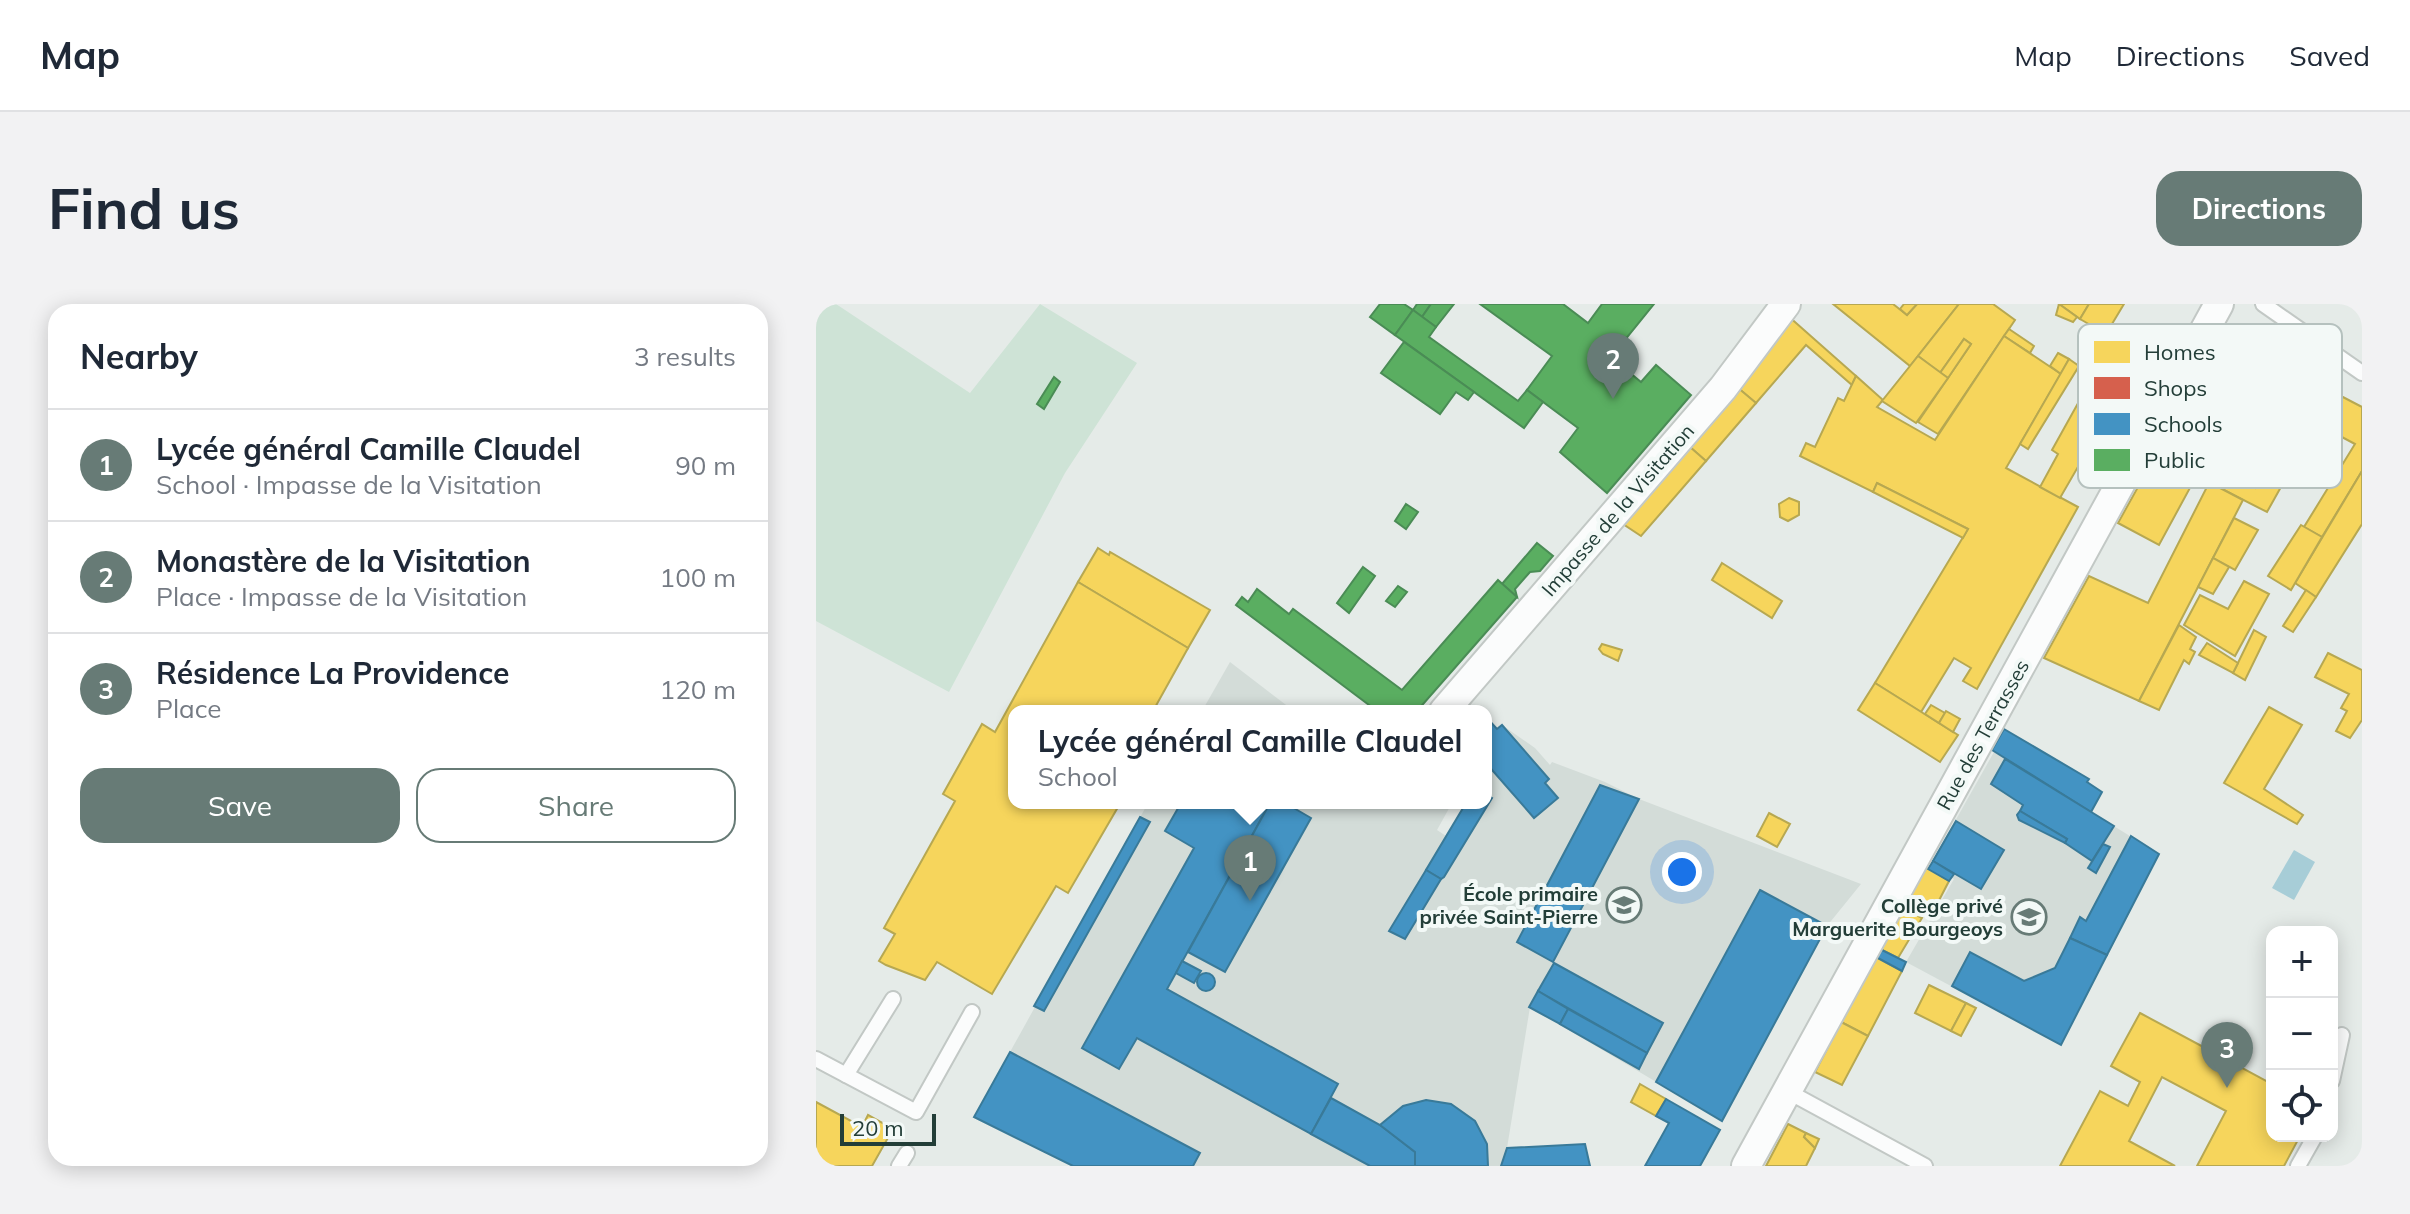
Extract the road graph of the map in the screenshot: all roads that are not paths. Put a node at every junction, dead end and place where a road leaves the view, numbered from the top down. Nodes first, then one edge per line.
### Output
1 (1786, 304) edge
2 (2219, 304) edge
3 (2263, 304) edge
4 (2208, 324) edge
5 (2292, 324) edge
6 (2342, 359) edge
7 (2362, 373) edge
8 (2118, 488) edge
9 (1449, 705) edge
10 (893, 999) dead end
11 (972, 1012) dead end
12 (2342, 1035) dead end
13 (816, 1059) edge
14 (2334, 1070) edge
15 (846, 1075) junction
16 (1787, 1091) junction
17 (2312, 1142) edge
18 (1746, 1166) edge
19 (1925, 1166) edge
20 (2298, 1166) edge

1 - 9 street, Impasse de la Visitation
2 - 4 street, Rue des Terrasses
3 - 5 lane
6 - 7 lane
8 - 16 street, Rue des Terrasses
10 - 15 lane
11 - 15 lane
12 - 14 lane
13 - 15 lane
16 - 18 street, Rue des Terrasses
16 - 19 lane
17 - 20 lane

